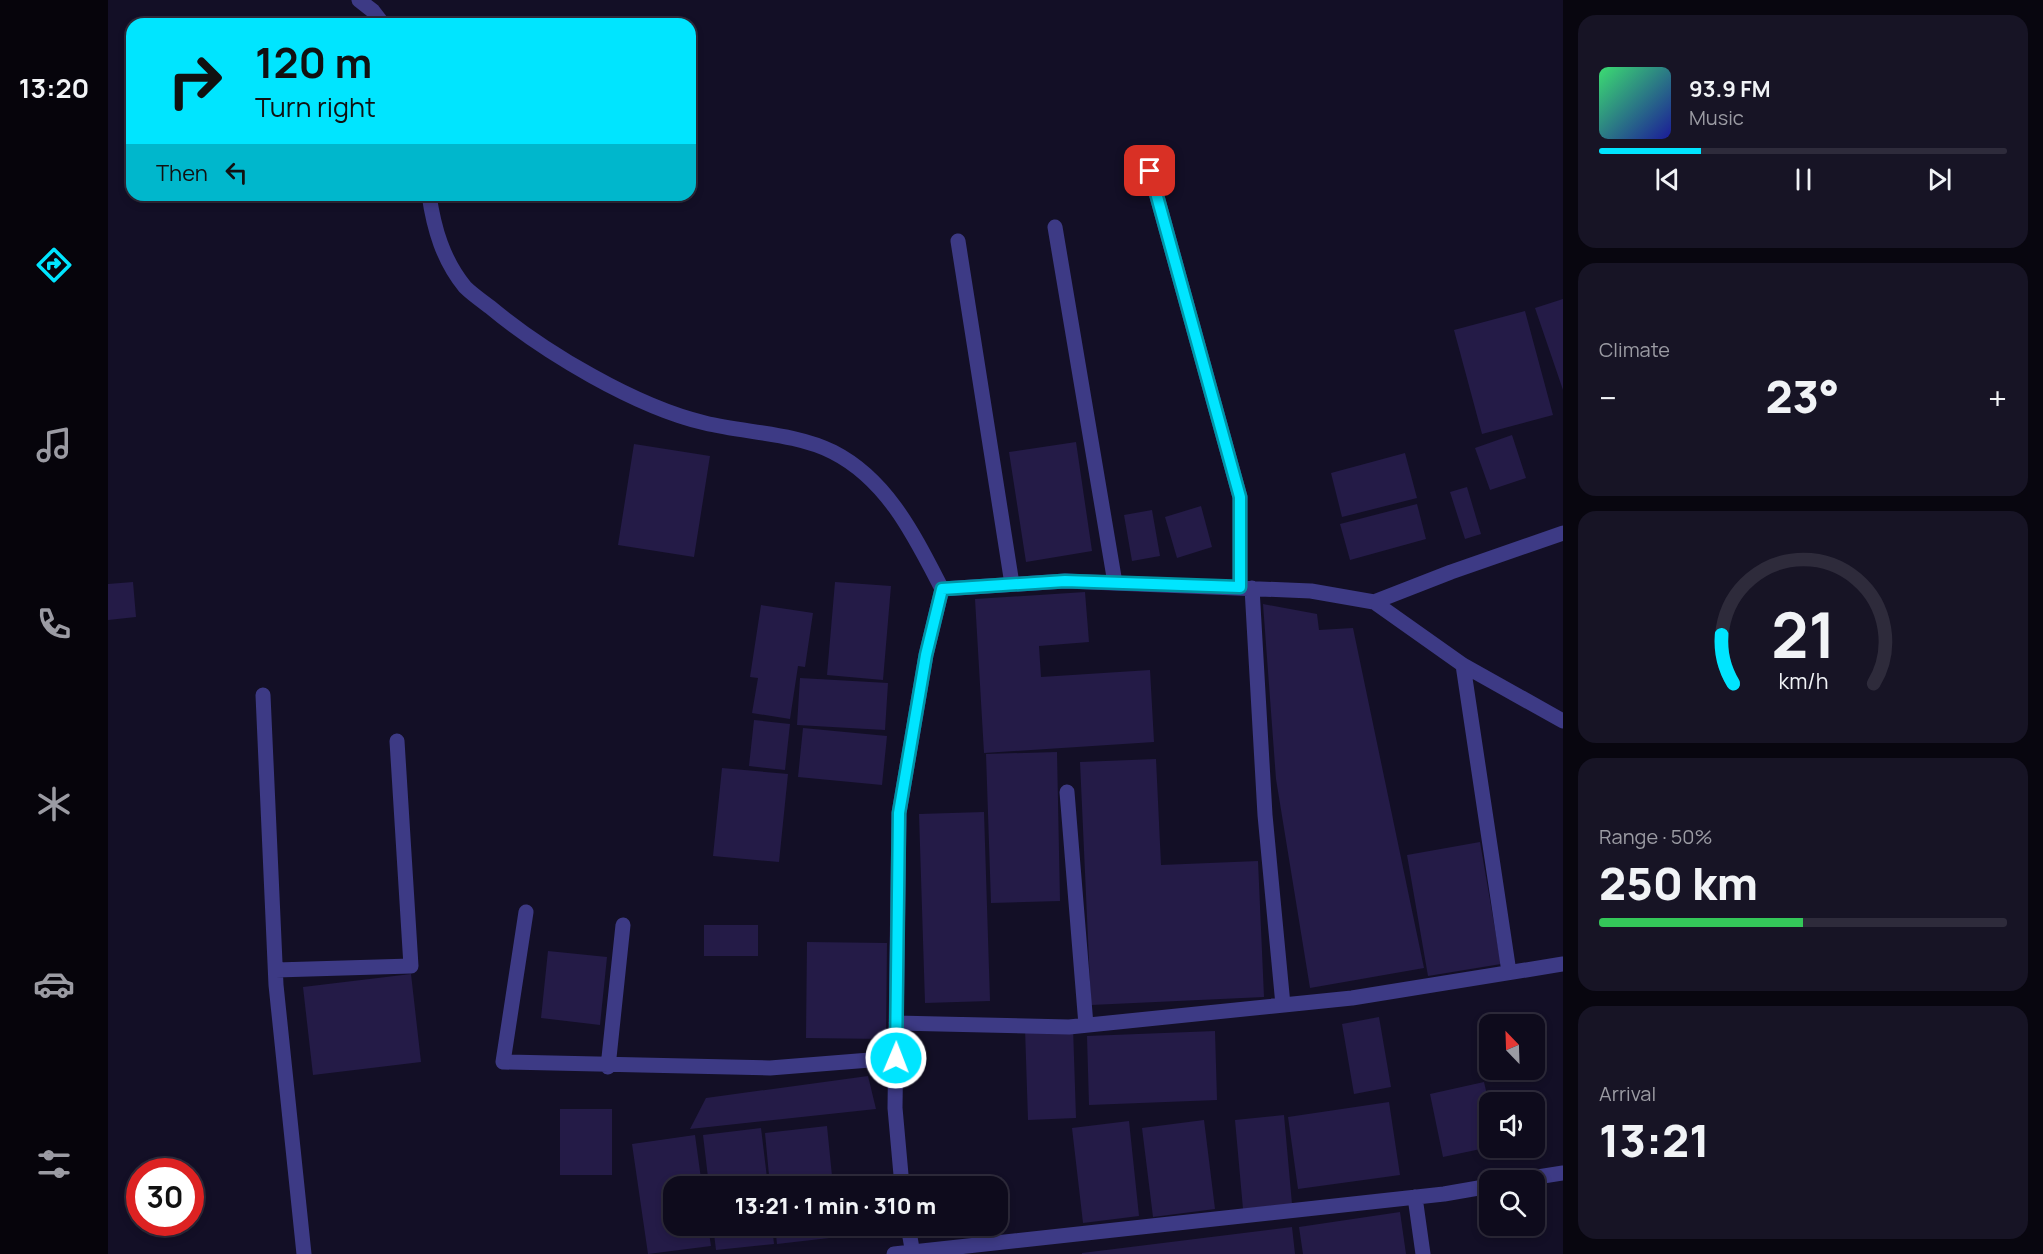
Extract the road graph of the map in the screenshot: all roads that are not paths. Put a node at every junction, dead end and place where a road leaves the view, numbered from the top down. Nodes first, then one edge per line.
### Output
1 (358, 0) edge
2 (378, 18) edge
3 (1150, 171) dead end
4 (430, 201) edge
5 (1055, 227) dead end
6 (958, 241) dead end
7 (1563, 533) edge
8 (1115, 582) junction
9 (1012, 584) junction
10 (1246, 587) junction
11 (942, 589) junction
12 (1374, 602) junction
13 (1462, 665) junction
14 (263, 695) dead end
15 (1563, 721) edge
16 (397, 741) dead end
17 (1067, 792) dead end
18 (526, 912) dead end
19 (623, 925) dead end
20 (1563, 964) edge
21 (276, 970) junction
22 (1509, 972) junction
23 (1283, 1005) junction
24 (896, 1023) junction
25 (1086, 1025) junction
26 (896, 1058) junction
27 (608, 1067) junction
28 (1563, 1173) edge
29 (901, 1176) edge
30 (1545, 1176) edge
31 (1479, 1188) edge
32 (1415, 1197) junction
33 (910, 1236) edge
34 (913, 1253) edge
35 (304, 1254) edge
36 (894, 1254) edge
37 (1423, 1254) edge

1 - 2 street
3 - 10 street
4 - 11 street
5 - 8 street
6 - 9 street
7 - 12 street
8 - 9 street
8 - 10 street
9 - 11 street
10 - 12 street
10 - 23 street
11 - 24 street
12 - 13 street
13 - 15 street
13 - 22 street
14 - 21 street
16 - 21 street
17 - 25 street
18 - 27 street
19 - 27 street
20 - 22 street
21 - 35 street
22 - 23 street
23 - 25 street
24 - 25 street
24 - 26 street
26 - 27 street
26 - 29 street
28 - 30 street
31 - 32 street
32 - 34 street
32 - 37 street
33 - 34 street
34 - 36 street

